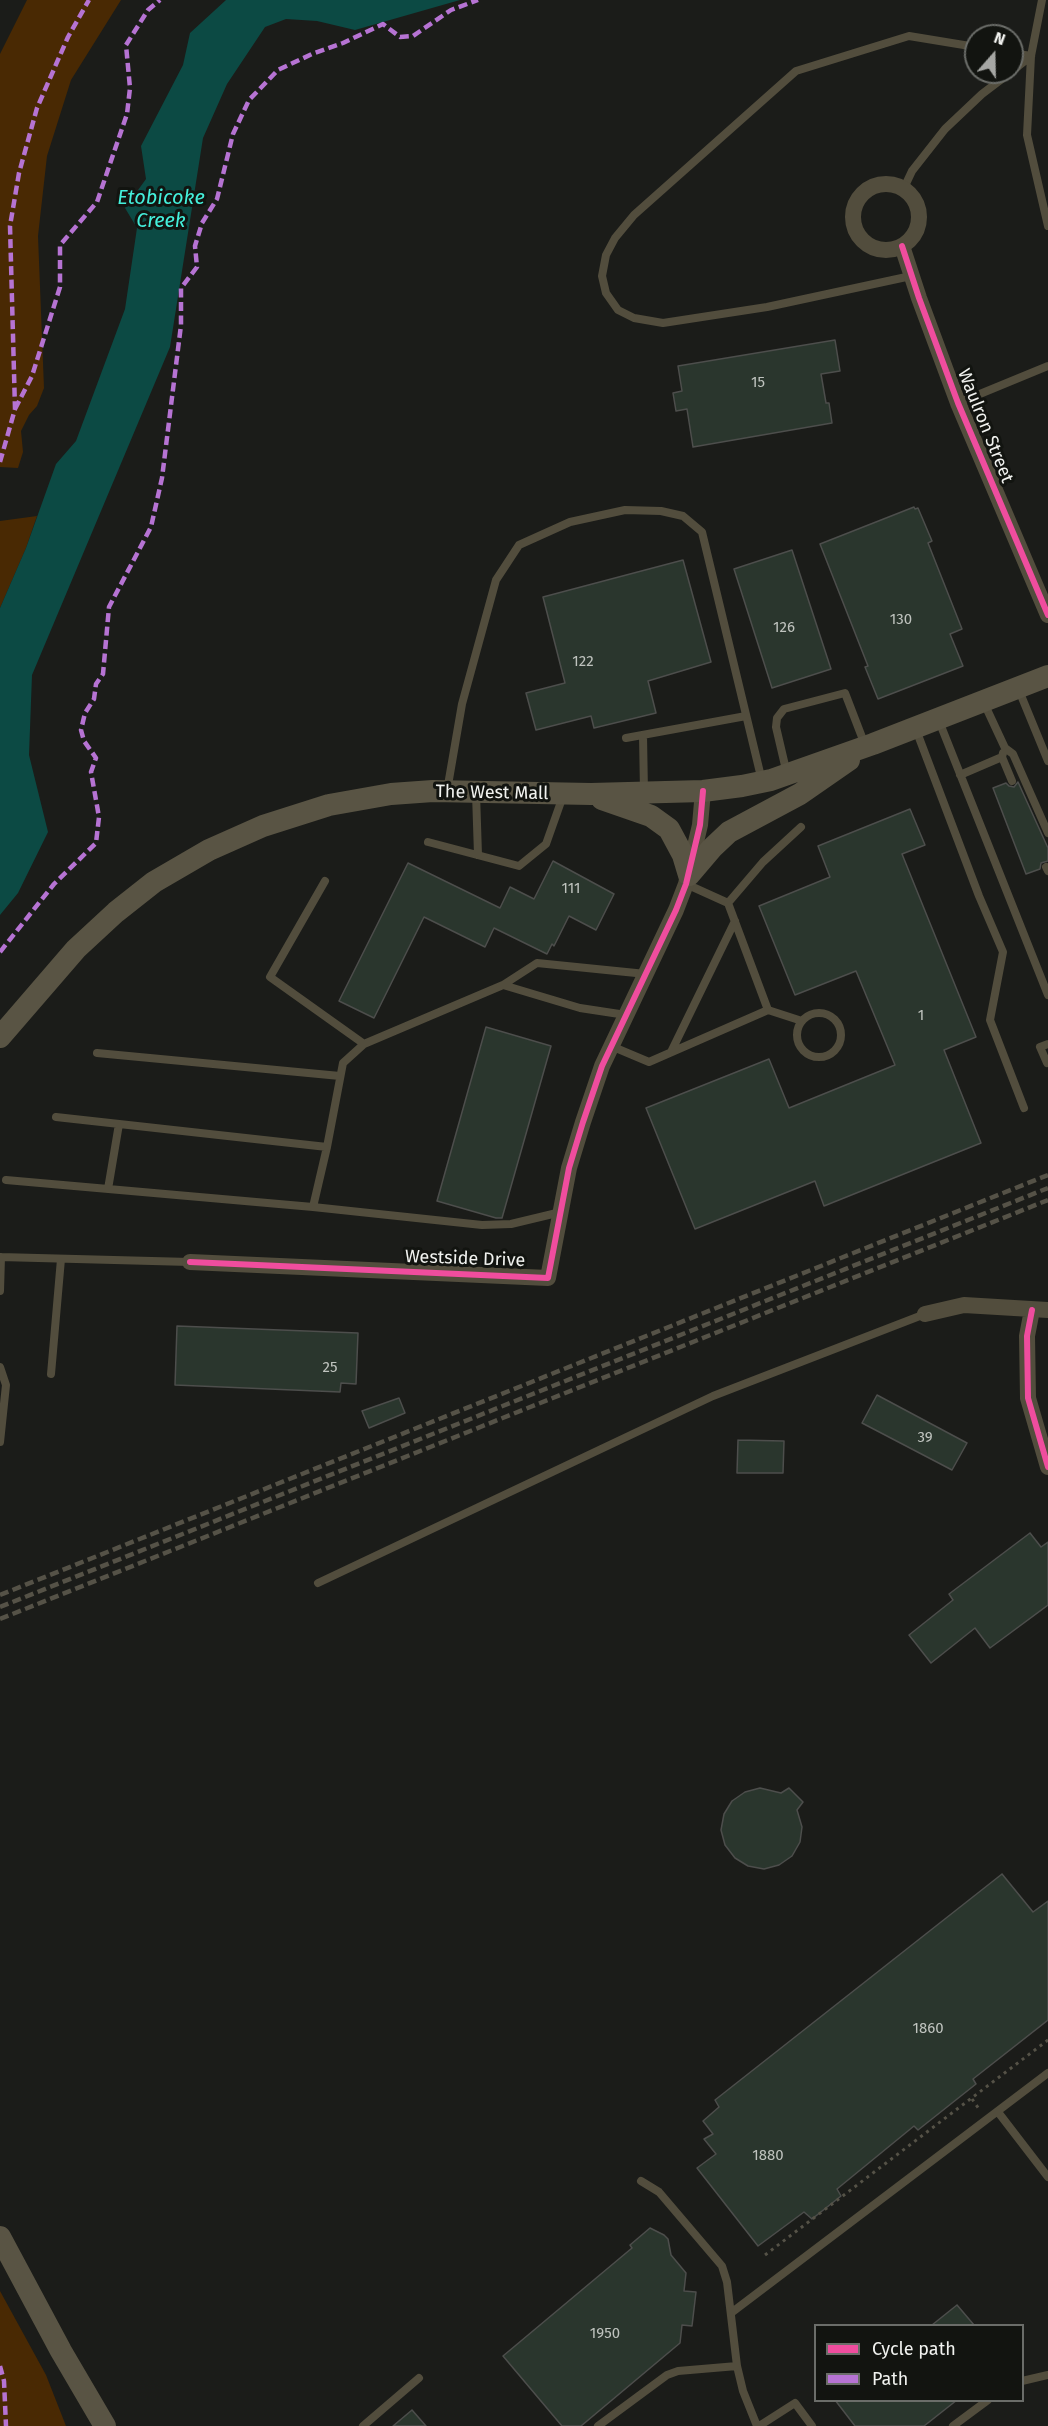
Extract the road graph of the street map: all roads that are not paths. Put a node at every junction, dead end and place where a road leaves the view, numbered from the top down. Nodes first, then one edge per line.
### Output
1 (1042, 0) edge
2 (964, 45) edge
3 (1024, 55) edge
4 (1031, 56) junction
5 (1024, 62) edge
6 (995, 84) edge
7 (904, 188) junction
8 (1048, 226) edge
9 (902, 246) junction
10 (911, 276) junction
11 (1048, 366) edge
12 (958, 403) junction
13 (1048, 615) edge
14 (1048, 676) edge
15 (1018, 688) junction
16 (983, 701) junction
17 (746, 716) junction
18 (938, 717) junction
19 (915, 727) junction
20 (643, 735) junction
21 (626, 738) dead end
22 (869, 745) junction
23 (1003, 753) junction
24 (1048, 761) edge
25 (787, 774) junction
26 (960, 775) junction
27 (1012, 781) dead end
28 (762, 782) junction
29 (447, 791) junction
30 (476, 791) junction
31 (703, 791) junction
32 (644, 793) junction
33 (564, 794) junction
34 (591, 794) junction
35 (801, 827) dead end
36 (1048, 833) edge
37 (428, 842) dead end
38 (478, 855) junction
39 (687, 880) junction
40 (325, 881) dead end
41 (728, 903) junction
42 (735, 921) junction
43 (646, 974) junction
44 (503, 985) junction
45 (1048, 995) edge
46 (768, 1010) junction
47 (626, 1015) junction
48 (802, 1021) junction
49 (0, 1037) edge
50 (364, 1044) junction
51 (1048, 1044) edge
52 (611, 1046) junction
53 (670, 1052) junction
54 (97, 1053) dead end
55 (1047, 1063) edge
56 (340, 1076) junction
57 (1024, 1108) dead end
58 (56, 1117) dead end
59 (119, 1124) junction
60 (327, 1147) junction
61 (6, 1180) dead end
62 (108, 1189) junction
63 (313, 1208) junction
64 (561, 1212) junction
65 (1, 1257) edge
66 (61, 1259) junction
67 (190, 1262) joint
68 (0, 1291) edge
69 (1040, 1310) edge
70 (925, 1314) joint
71 (0, 1367) edge
72 (51, 1374) dead end
73 (0, 1442) edge
74 (1048, 1467) edge
75 (318, 1583) dead end
76 (1048, 2073) edge
77 (998, 2112) junction
78 (1048, 2177) edge
79 (641, 2181) dead end
80 (0, 2237) edge
81 (731, 2313) junction
82 (61, 2351) junction
83 (737, 2366) junction
84 (1048, 2375) edge
85 (419, 2378) dead end
86 (1024, 2381) edge
87 (985, 2402) edge
88 (966, 2417) junction
89 (89, 2426) edge
90 (105, 2426) edge
91 (363, 2426) edge
92 (598, 2426) edge
93 (758, 2426) edge
94 (812, 2426) edge
95 (953, 2426) edge
96 (969, 2426) edge

1 - 4 lane
2 - 10 lane
3 - 4 lane
4 - 5 lane
4 - 8 lane
6 - 7 lane
7 - 9 street
7 - 9 street
9 - 10 street, Waulron Street
10 - 12 street, Waulron Street
11 - 12 lane
12 - 13 street, Waulron Street
14 - 15 main road, The West Mall
15 - 16 main road, The West Mall
15 - 24 lane
16 - 18 main road, The West Mall
16 - 23 lane
17 - 20 lane
17 - 28 lane
17 - 29 lane
18 - 19 main road, The West Mall
18 - 26 lane
19 - 22 main road, The West Mall
19 - 57 lane
20 - 21 lane
20 - 32 lane
22 - 25 main road, The West Mall
22 - 25 lane
22 - 39 main road
23 - 26 lane
23 - 27 lane
23 - 36 lane
25 - 28 main road, The West Mall
26 - 45 lane
28 - 31 main road, The West Mall
29 - 30 main road, The West Mall
29 - 49 main road, The West Mall
30 - 33 main road, The West Mall
30 - 38 lane
31 - 32 main road, The West Mall
31 - 39 street, Westside Drive
32 - 34 main road, The West Mall
33 - 34 main road, The West Mall
33 - 38 lane
34 - 39 main road
35 - 41 lane
37 - 38 lane
39 - 41 lane
39 - 43 street, Westside Drive
40 - 50 lane
41 - 42 lane
42 - 46 lane
42 - 53 lane
43 - 44 lane
43 - 47 street, Westside Drive
44 - 47 lane
44 - 50 lane
46 - 48 lane
46 - 53 lane
47 - 52 street, Westside Drive
48 - 48 lane
50 - 56 lane
51 - 55 lane
52 - 53 lane
52 - 64 street, Westside Drive
54 - 56 lane
56 - 60 lane
58 - 59 lane
59 - 60 lane
59 - 62 lane
60 - 63 lane
61 - 62 lane
62 - 63 lane
63 - 64 lane
64 - 67 street, Westside Drive
65 - 66 lane
65 - 68 lane
66 - 67 lane
66 - 72 lane
69 - 70 street
69 - 74 street
70 - 75 lane
71 - 73 lane
76 - 77 lane
77 - 78 lane
77 - 81 lane
79 - 81 lane
80 - 82 main road
81 - 83 lane
82 - 89 main road
82 - 90 main road
83 - 92 lane
83 - 93 lane
84 - 86 lane
85 - 91 lane
87 - 88 lane
88 - 95 lane
88 - 96 lane
93 - 94 lane

